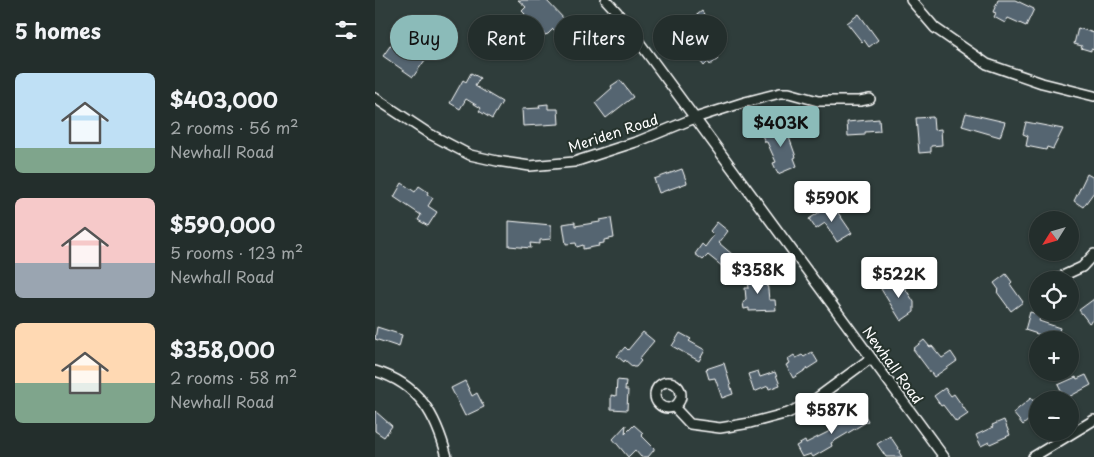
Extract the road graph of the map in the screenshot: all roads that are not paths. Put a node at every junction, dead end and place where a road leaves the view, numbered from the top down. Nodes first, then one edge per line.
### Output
1 (606, 0) edge
2 (911, 0) edge
3 (1094, 96) edge
4 (375, 98) edge
5 (870, 99) dead end
6 (695, 118) junction
7 (1094, 254) edge
8 (1072, 271) edge
9 (871, 358) junction
10 (375, 371) edge
11 (674, 407) dead end
12 (1094, 420) edge
13 (447, 457) edge
14 (944, 457) edge
15 (1033, 457) edge

1 - 6 street, Newhall Road
2 - 3 street
4 - 6 street, Meriden Road
5 - 6 street, Meriden Road
6 - 9 street, Newhall Road
7 - 8 street
9 - 11 street
9 - 14 street, Newhall Road
10 - 13 street
12 - 15 street

